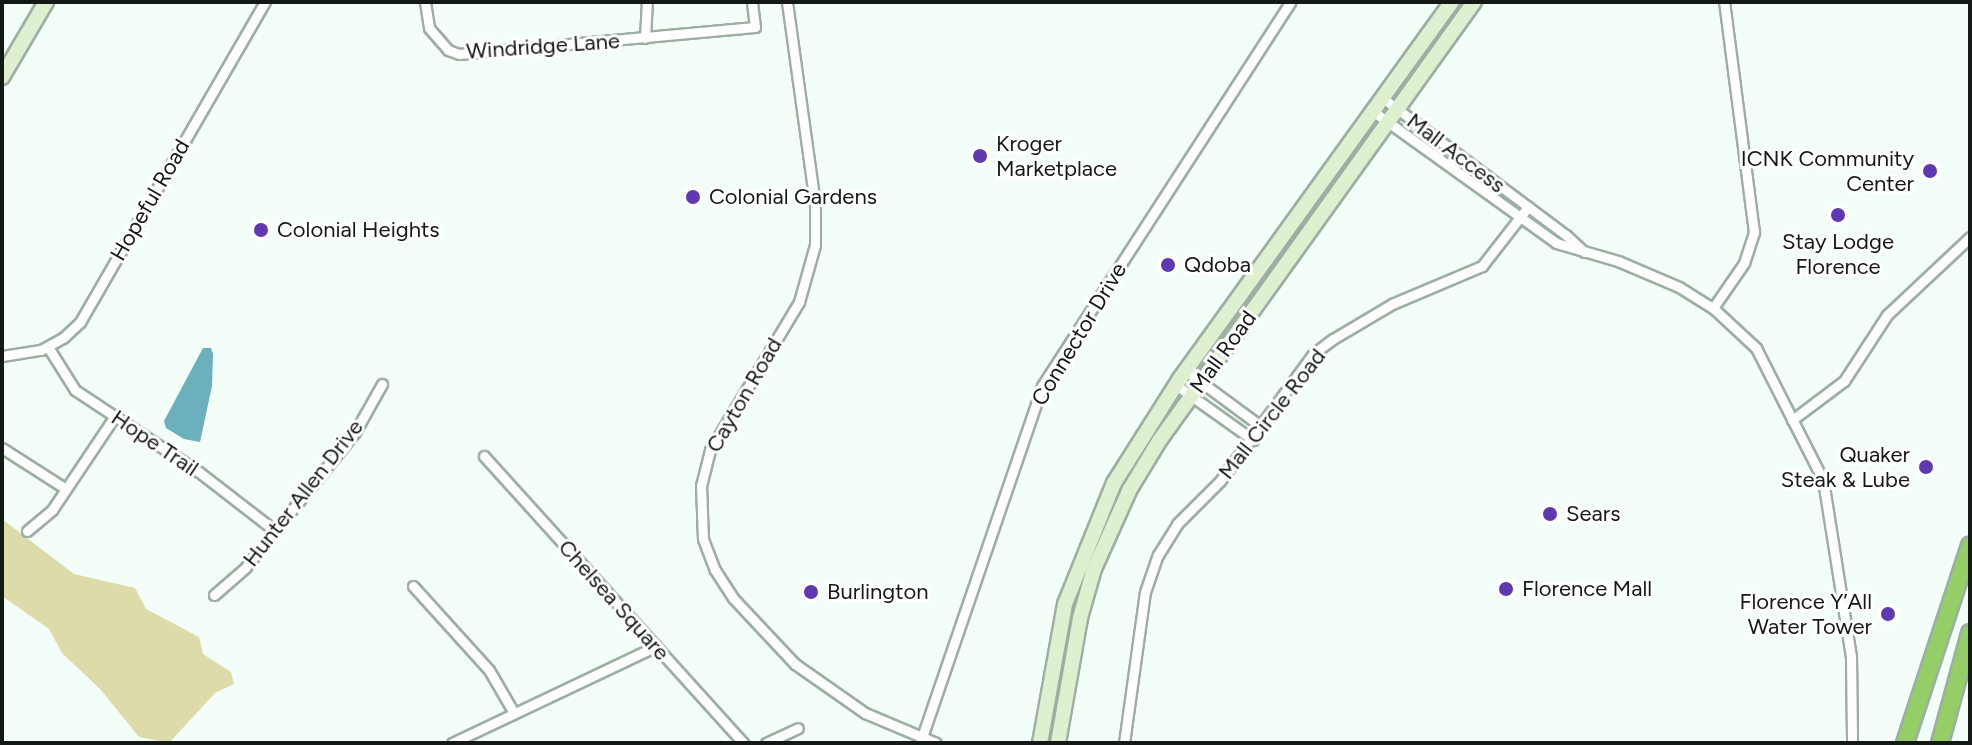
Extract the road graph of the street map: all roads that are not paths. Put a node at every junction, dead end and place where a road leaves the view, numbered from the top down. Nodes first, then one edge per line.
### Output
1 (46, 2) edge
2 (265, 2) edge
3 (425, 2) edge
4 (647, 2) edge
5 (752, 2) edge
6 (787, 2) edge
7 (1290, 2) edge
8 (1452, 2) edge
9 (1474, 2) edge
10 (1724, 2) edge
11 (645, 38) junction
12 (2, 77) edge
13 (1384, 99) junction
14 (1398, 109) junction
15 (1374, 112) junction
16 (1389, 123) junction
17 (1528, 207) junction
18 (1520, 217) junction
19 (1970, 237) edge
20 (1586, 254) junction
21 (1713, 308) junction
22 (48, 347) junction
23 (2, 356) edge
24 (1186, 371) junction
25 (1201, 383) junction
26 (382, 384) dead end
27 (1176, 385) junction
28 (1191, 396) junction
29 (115, 416) junction
30 (1792, 420) junction
31 (1262, 427) junction
32 (1253, 440) junction
33 (2, 448) edge
34 (484, 456) dead end
35 (66, 489) junction
36 (274, 530) junction
37 (27, 531) dead end
38 (1970, 545) edge
39 (413, 586) dead end
40 (214, 595) dead end
41 (1970, 633) edge
42 (656, 646) junction
43 (514, 713) junction
44 (798, 728) dead end
45 (921, 741) edge
46 (452, 743) edge
47 (743, 743) edge
48 (766, 743) edge
49 (936, 743) edge
50 (1040, 743) edge
51 (1058, 743) edge
52 (1124, 743) edge
53 (1852, 743) edge
54 (1905, 743) edge
55 (1940, 743) edge

1 - 12 main road
2 - 22 street, Hopeful Road
3 - 11 street, Windridge Lane
4 - 11 street, Windridge Lane
5 - 11 street, Windridge Lane
6 - 45 street, Cayton Road
7 - 45 street, Connector Drive
8 - 13 main road, Mall Road
9 - 14 main road, Mall Road
10 - 21 street
13 - 14 street, Mall Access
13 - 15 main road, Mall Road
14 - 16 main road, Mall Road
14 - 17 street, Mall Access
15 - 16 street, Mall Access
15 - 24 main road, Mall Road
16 - 18 street, Mall Access
16 - 25 main road, Mall Road
17 - 18 street, Mall Circle Road
17 - 20 street
18 - 20 street
18 - 31 street, Mall Circle Road
19 - 30 street
20 - 21 street
21 - 30 street
22 - 23 street, Hopeful Road
22 - 29 street, Hope Trail
24 - 25 street
24 - 27 main road, Mall Road
25 - 28 main road, Mall Road
25 - 31 street
26 - 36 street, Hunter Allen Drive
27 - 28 street
27 - 50 main road, Mall Road
28 - 32 street
28 - 51 main road, Mall Road
29 - 35 street
29 - 36 street, Hope Trail
30 - 53 street
31 - 32 street, Mall Circle Road
32 - 52 street, Mall Circle Road
33 - 35 street
34 - 42 street, Chelsea Square
35 - 37 street
36 - 40 street, Hunter Allen Drive
38 - 54 highway
39 - 43 street
41 - 55 highway
42 - 43 street
42 - 47 street, Chelsea Square
43 - 46 street
44 - 48 street
45 - 49 street, Cayton Road

